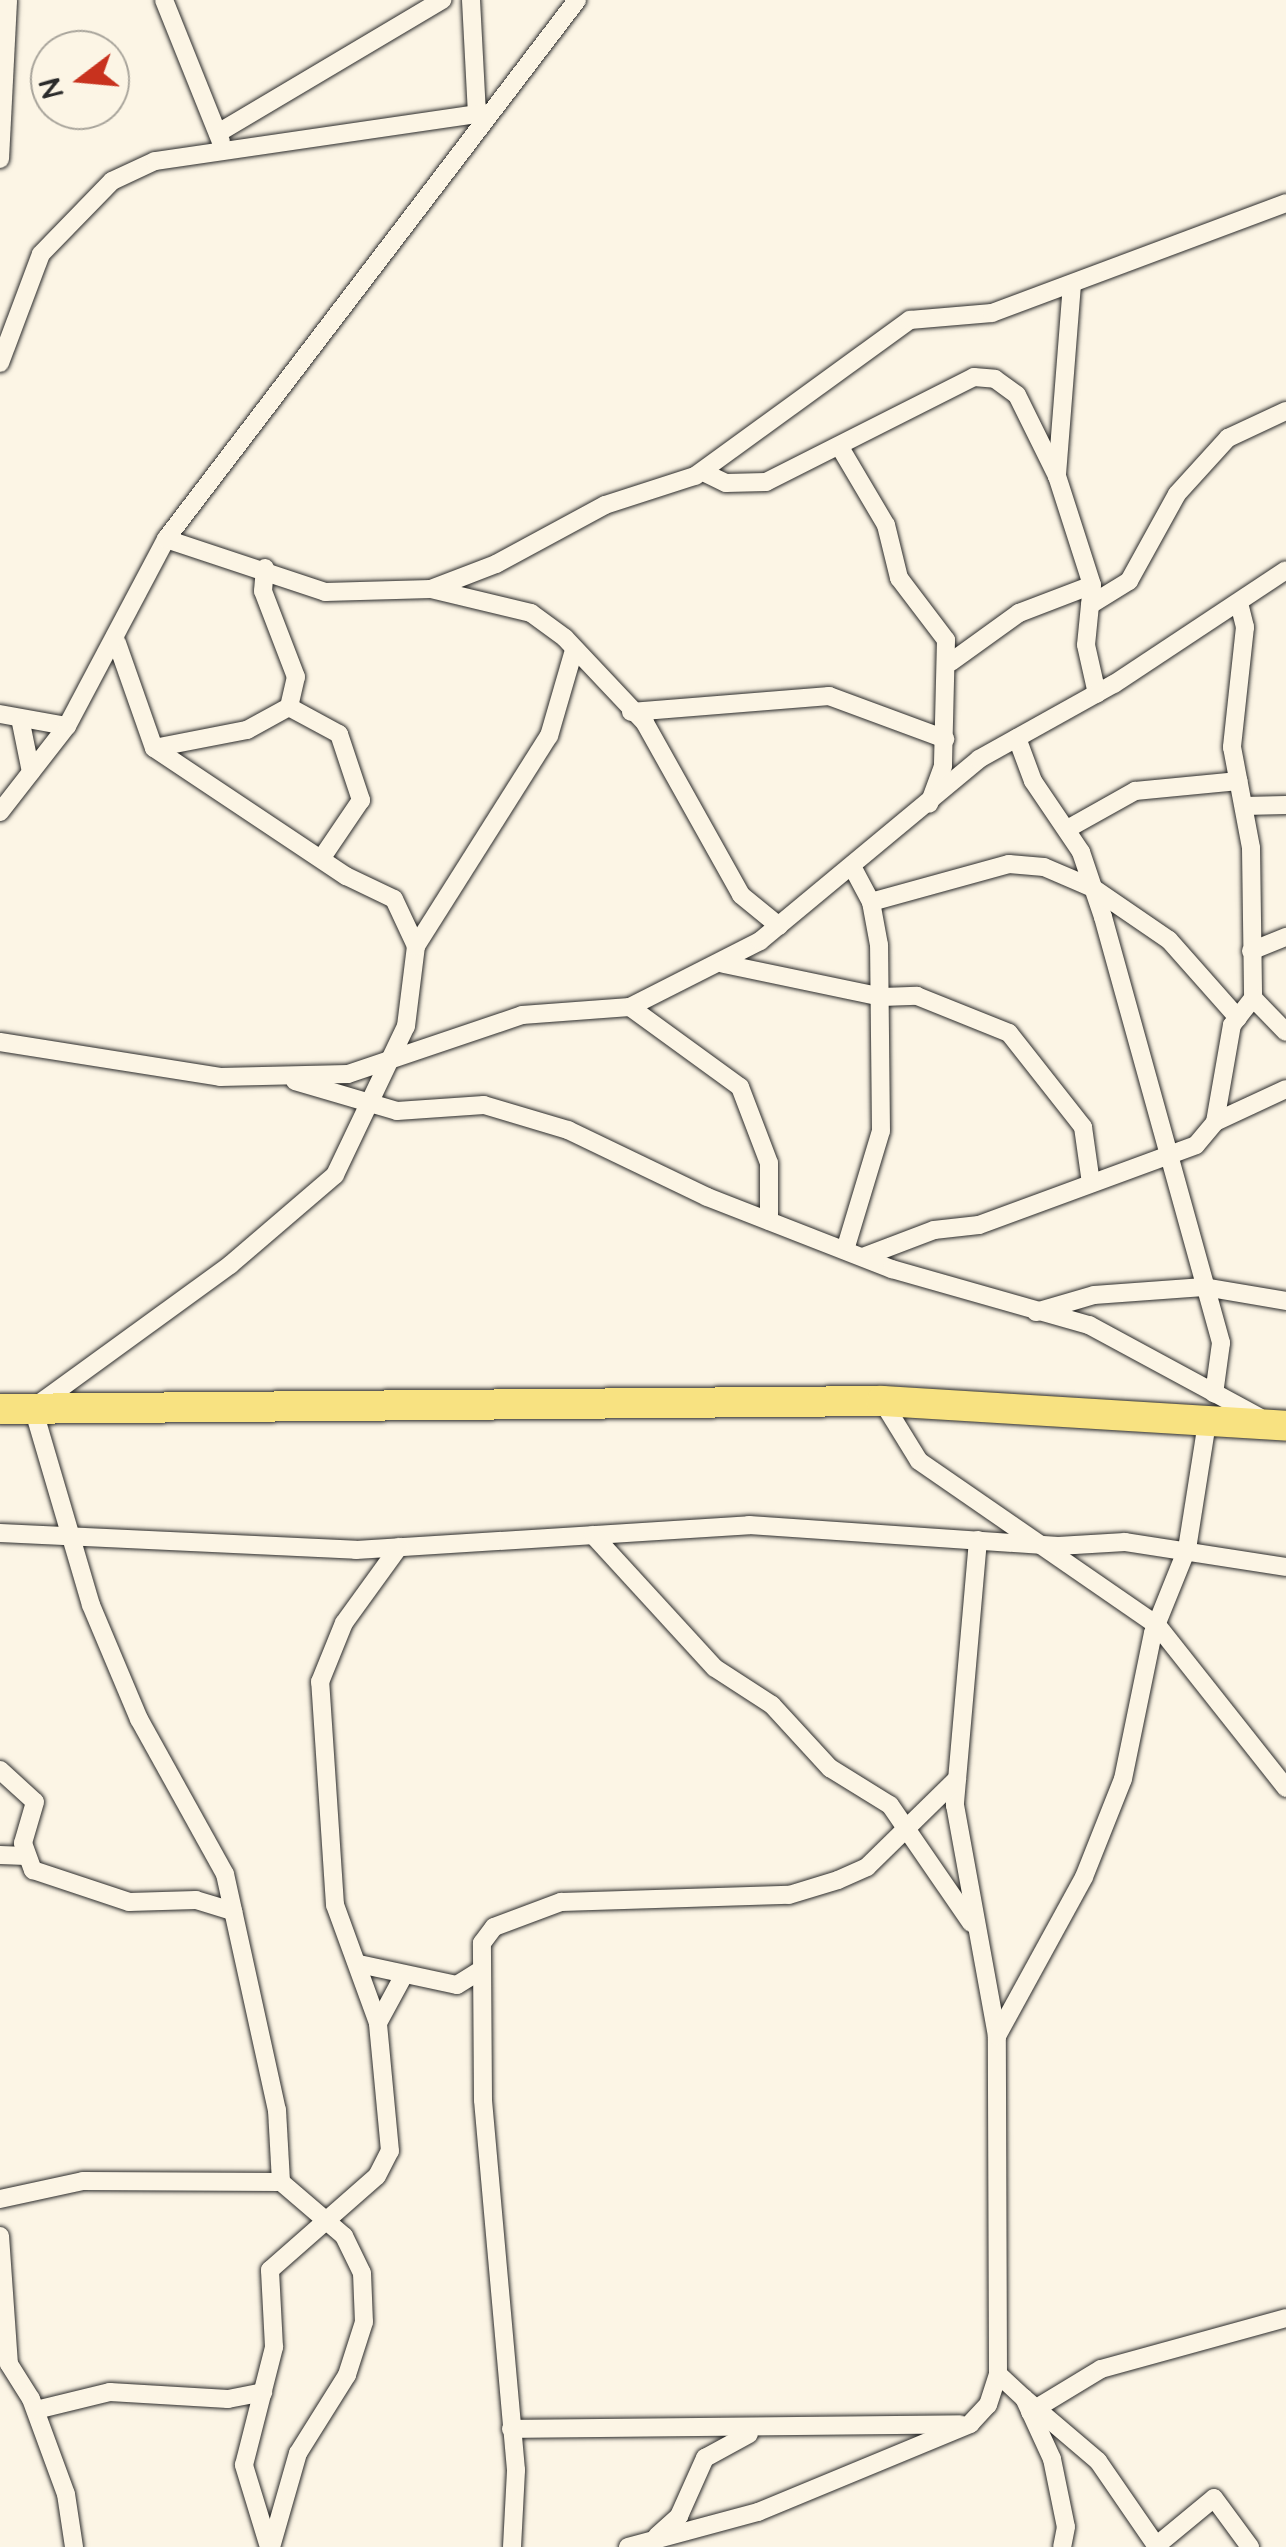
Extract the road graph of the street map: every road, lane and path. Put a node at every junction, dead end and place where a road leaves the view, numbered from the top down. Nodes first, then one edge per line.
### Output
1 (8, 0) edge
2 (164, 0) edge
3 (442, 0) edge
4 (471, 0) edge
5 (577, 0) edge
6 (481, 114) junction
7 (218, 133) junction
8 (224, 152) junction
9 (0, 160) edge
10 (1286, 203) edge
11 (1072, 284) junction
12 (0, 362) edge
13 (1286, 411) edge
14 (841, 449) junction
15 (703, 472) junction
16 (1057, 476) junction
17 (166, 539) junction
18 (265, 568) junction
19 (1286, 570) edge
20 (1092, 585) junction
21 (430, 589) junction
22 (1240, 604) junction
23 (1090, 605) junction
24 (117, 643) junction
25 (574, 650) junction
26 (951, 662) junction
27 (1096, 694) junction
28 (290, 707) junction
29 (632, 712) junction
30 (0, 714) edge
31 (21, 723) junction
32 (67, 726) junction
33 (1017, 738) junction
34 (945, 739) junction
35 (154, 748) junction
36 (31, 772) junction
37 (1238, 781) junction
38 (1286, 805) edge
39 (928, 806) junction
40 (1244, 806) junction
41 (0, 812) edge
42 (1069, 828) junction
43 (321, 859) junction
44 (854, 870) junction
45 (1093, 888) junction
46 (872, 902) junction
47 (779, 926) junction
48 (1286, 938) edge
49 (760, 941) junction
50 (416, 946) junction
51 (1251, 951) junction
52 (724, 964) junction
53 (764, 970) junction
54 (882, 997) junction
55 (1253, 998) junction
56 (630, 1006) junction
57 (1238, 1018) junction
58 (1286, 1032) edge
59 (0, 1042) edge
60 (394, 1057) junction
61 (280, 1076) junction
62 (1286, 1089) edge
63 (367, 1104) junction
64 (1215, 1122) junction
65 (1170, 1154) junction
66 (1091, 1184) junction
67 (769, 1221) junction
68 (854, 1254) junction
69 (1204, 1286) junction
70 (1286, 1301) edge
71 (1036, 1312) junction
72 (882, 1401) junction
73 (1211, 1405) junction
74 (0, 1408) edge
75 (33, 1408) junction
76 (1280, 1425) edge
77 (0, 1533) edge
78 (594, 1535) junction
79 (67, 1538) junction
80 (978, 1540) junction
81 (1037, 1544) junction
82 (399, 1547) junction
83 (1187, 1549) junction
84 (1286, 1567) edge
85 (1157, 1624) junction
86 (0, 1770) edge
87 (956, 1779) junction
88 (1286, 1788) edge
89 (910, 1828) junction
90 (0, 1856) edge
91 (26, 1856) junction
92 (233, 1912) junction
93 (971, 1923) junction
94 (359, 1964) junction
95 (478, 1972) junction
96 (404, 1975) junction
97 (378, 2023) junction
98 (998, 2036) junction
99 (280, 2182) junction
100 (0, 2199) edge
101 (328, 2222) junction
102 (0, 2236) edge
103 (1286, 2318) edge
104 (998, 2374) junction
105 (263, 2392) junction
106 (1030, 2406) junction
107 (36, 2410) junction
108 (970, 2424) junction
109 (512, 2428) junction
110 (760, 2430) junction
111 (653, 2540) junction
112 (1157, 2546) edge
113 (74, 2547) edge
114 (270, 2547) edge
115 (512, 2547) edge
116 (628, 2547) edge
117 (1062, 2547) edge
118 (1250, 2547) edge

1 - 9 street
2 - 7 street
3 - 7 street
4 - 6 street
5 - 6 street
6 - 8 street
6 - 17 street
7 - 8 street
8 - 12 street
10 - 11 street
11 - 15 street
11 - 16 street
13 - 23 street
14 - 15 street
14 - 16 street
14 - 26 street
15 - 21 street
16 - 20 street
17 - 18 street
17 - 24 street
18 - 21 street
18 - 28 street
19 - 22 street
20 - 23 street
20 - 26 street
21 - 25 street
22 - 27 street
22 - 37 street
23 - 27 street
24 - 32 street
24 - 35 street
25 - 29 street
25 - 50 street
26 - 34 street
27 - 33 street
28 - 35 street
28 - 43 street
29 - 34 street
29 - 47 street
30 - 31 street
31 - 32 street
31 - 36 street
32 - 36 street
33 - 39 street
33 - 42 street
34 - 39 street
35 - 43 street
36 - 41 street
37 - 40 street
37 - 42 street
38 - 40 street
39 - 44 street
40 - 51 street
42 - 45 street
43 - 50 street
44 - 46 street
44 - 47 street
45 - 46 street
45 - 57 street
45 - 65 street
46 - 54 street
47 - 49 street
48 - 51 street
49 - 52 street
49 - 53 street
50 - 60 street
51 - 55 street
52 - 53 street
52 - 56 street
53 - 54 street
54 - 66 street
54 - 68 street
55 - 57 street
55 - 58 street
56 - 60 street
56 - 67 street
57 - 64 street
59 - 61 street
60 - 61 street
60 - 63 street
61 - 63 street
62 - 64 street
63 - 67 street
63 - 75 street
64 - 65 street
65 - 66 street
65 - 69 street
66 - 68 street
67 - 68 street
68 - 71 street
69 - 70 street
69 - 71 street
69 - 73 street
71 - 73 street
72 - 73 highway
72 - 75 highway
72 - 81 street
73 - 76 highway
73 - 83 street
74 - 75 highway
75 - 79 street
77 - 79 street
78 - 80 street
78 - 82 street
78 - 89 street
79 - 82 street
79 - 92 street
80 - 81 street
80 - 87 street
81 - 83 street
81 - 85 street
82 - 94 street
83 - 84 street
83 - 85 street
85 - 88 street
85 - 98 street
86 - 91 street
87 - 89 street
87 - 93 street
89 - 93 street
89 - 95 street
90 - 91 street
91 - 92 street
92 - 99 street
93 - 98 street
94 - 96 street
94 - 97 street
95 - 96 street
95 - 109 street
96 - 97 street
97 - 101 street
98 - 104 street
99 - 100 street
99 - 101 street
101 - 105 street
101 - 114 street
102 - 107 street
103 - 106 street
104 - 106 street
104 - 108 street
105 - 107 street
105 - 114 street
106 - 112 street
106 - 117 street
107 - 113 street
108 - 110 street
108 - 111 street
109 - 110 street
109 - 115 street
110 - 111 street
111 - 116 street
112 - 118 street

